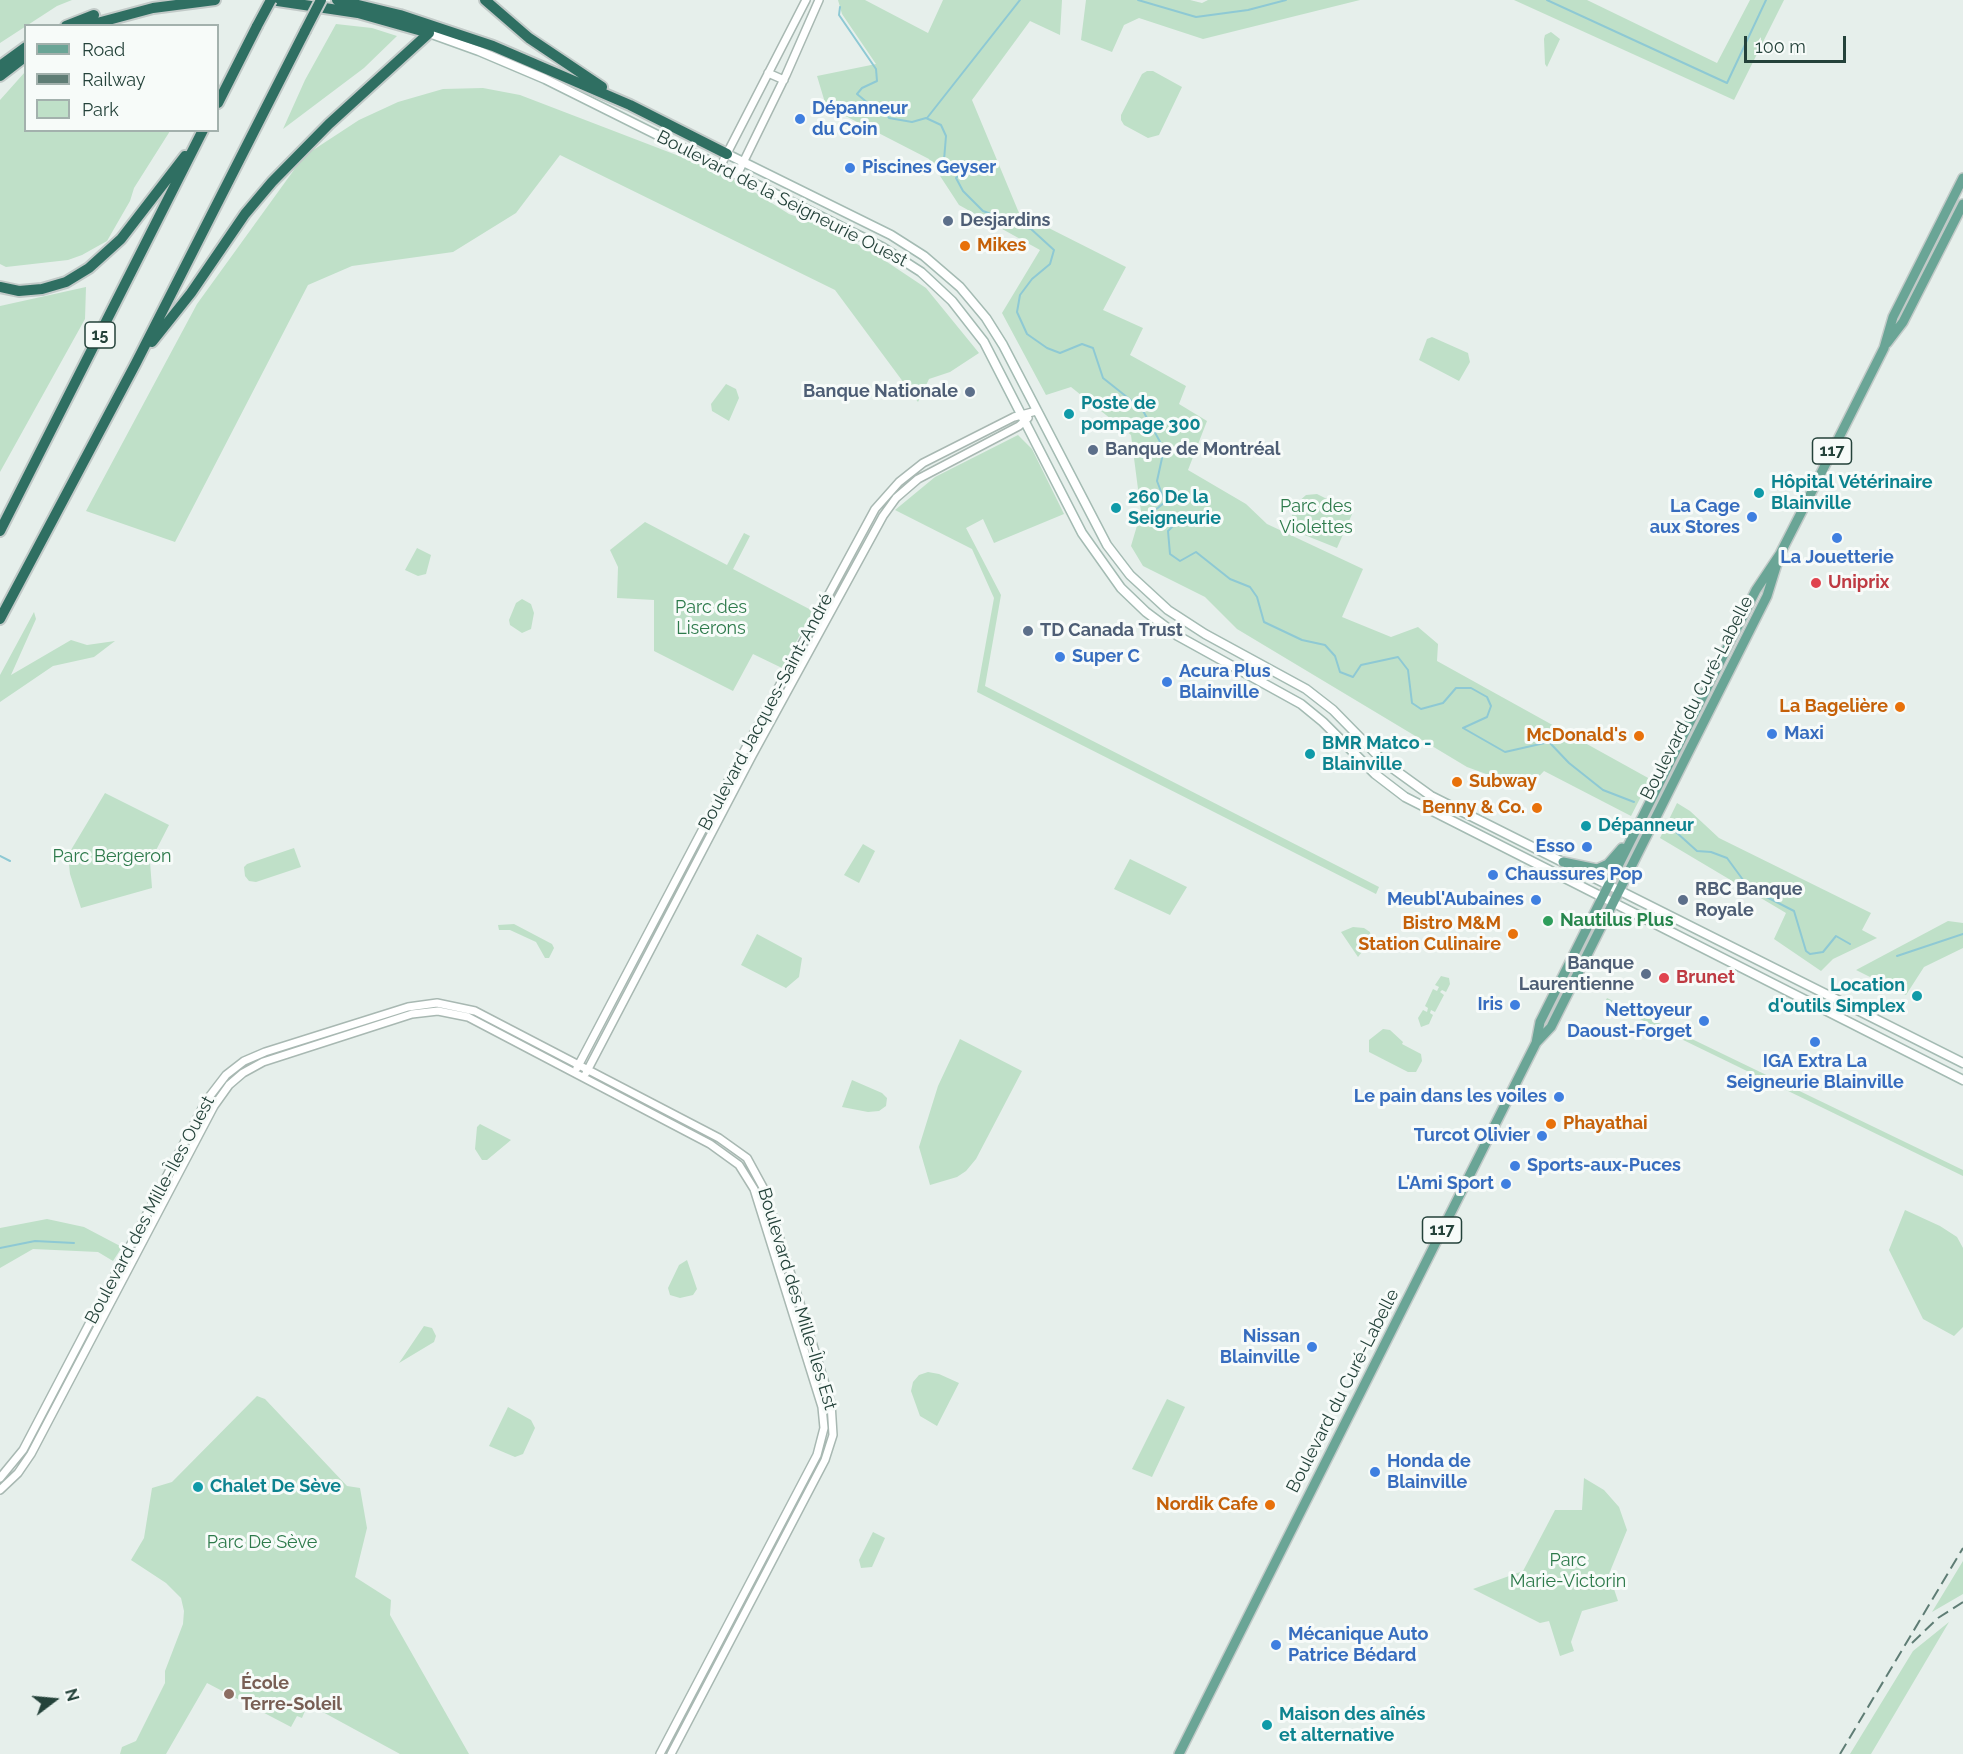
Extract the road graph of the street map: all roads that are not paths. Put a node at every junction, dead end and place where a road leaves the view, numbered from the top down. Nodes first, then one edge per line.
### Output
1 (156, 0) edge
2 (215, 0) edge
3 (271, 0) edge
4 (321, 0) edge
5 (337, 0) edge
6 (485, 0) edge
7 (806, 0) edge
8 (819, 0) edge
9 (72, 24) edge
10 (93, 24) edge
11 (429, 33) junction
12 (24, 48) edge
13 (24, 58) edge
14 (0, 66) edge
15 (768, 73) junction
16 (0, 76) edge
17 (784, 80) junction
18 (219, 101) edge
19 (630, 105) junction
20 (201, 134) edge
21 (727, 154) junction
22 (743, 162) junction
23 (720, 167) junction
24 (736, 175) junction
25 (1963, 178) edge
26 (1963, 204) edge
27 (914, 249) junction
28 (906, 261) junction
29 (0, 287) edge
30 (1884, 348) junction
31 (136, 363) junction
32 (1036, 411) junction
33 (1023, 418) junction
34 (0, 531) edge
35 (1780, 554) junction
36 (1160, 604) junction
37 (1151, 616) junction
38 (0, 619) edge
39 (1242, 653) junction
40 (1234, 667) junction
41 (1373, 752) junction
42 (1363, 763) junction
43 (1634, 835) junction
44 (1563, 862) junction
45 (1608, 886) junction
46 (1618, 892) junction
47 (1602, 898) junction
48 (1612, 904) junction
49 (1769, 966) junction
50 (1762, 979) junction
51 (1916, 1039) junction
52 (1536, 1043) junction
53 (1909, 1052) junction
54 (1963, 1063) edge
55 (577, 1069) junction
56 (588, 1070) junction
57 (584, 1078) junction
58 (1963, 1080) edge
59 (663, 1109) joint
60 (659, 1118) joint
61 (0, 1478) edge
62 (0, 1490) edge
63 (660, 1754) edge
64 (671, 1754) edge
65 (1179, 1754) edge

1 - 9 highway
2 - 10 highway
3 - 11 highway
3 - 18 highway, bridge
4 - 31 highway, 15, bridge
5 - 19 highway
6 - 19 highway
7 - 15 street
8 - 17 street
11 - 23 main road, Boulevard de la Seigneurie Ouest
11 - 31 highway
12 - 14 highway
13 - 16 highway
15 - 17 street
15 - 21 street
17 - 22 street
19 - 21 highway
20 - 29 highway
20 - 34 highway, 15
21 - 22 main road, Boulevard de la Seigneurie Ouest
21 - 23 street
22 - 24 street
22 - 27 main road, Boulevard de la Seigneurie Ouest
23 - 24 main road, Boulevard de la Seigneurie Ouest
24 - 28 main road, Boulevard de la Seigneurie Ouest
25 - 30 main road, Boulevard du Curé-Labelle / 117
26 - 30 main road, Boulevard du Curé-Labelle / 117
27 - 28 main road
27 - 32 main road, Boulevard de la Seigneurie Ouest
28 - 33 main road, Boulevard de la Seigneurie Ouest
30 - 35 main road, Boulevard du Curé-Labelle / 117
31 - 38 highway, 15
32 - 33 street
32 - 36 main road, Boulevard de la Seigneurie Ouest
33 - 37 main road, Boulevard de la Seigneurie Ouest
33 - 55 street, Boulevard Jacques-Saint-André
33 - 56 street, Boulevard Jacques-Saint-André
35 - 43 main road, Boulevard du Curé-Labelle / 117
35 - 46 main road, Boulevard du Curé-Labelle / 117
36 - 37 main road
36 - 39 main road, Boulevard de la Seigneurie Ouest
37 - 40 main road, Boulevard de la Seigneurie Ouest
39 - 40 main road
39 - 41 main road, Boulevard de la Seigneurie Ouest
40 - 42 main road, Boulevard de la Seigneurie Ouest
41 - 42 main road
41 - 44 main road, Boulevard de la Seigneurie Ouest
42 - 47 main road, Boulevard de la Seigneurie Ouest
43 - 44 main road
43 - 45 main road, Boulevard du Curé-Labelle / 117
44 - 45 main road, Boulevard de la Seigneurie Ouest
45 - 46 main road, Boulevard de la Seigneurie Ouest
45 - 47 main road, Boulevard du Curé-Labelle / 117
46 - 48 main road, Boulevard du Curé-Labelle / 117
46 - 49 main road, Boulevard de la Seigneurie Ouest
47 - 48 main road, Boulevard de la Seigneurie Ouest
47 - 52 main road, Boulevard du Curé-Labelle / 117
48 - 50 main road, Boulevard de la Seigneurie Ouest
48 - 52 main road, Boulevard du Curé-Labelle / 117
49 - 50 main road
49 - 51 main road, Boulevard de la Seigneurie Ouest
50 - 53 main road, Boulevard de la Seigneurie Ouest
51 - 53 main road
51 - 54 main road, Boulevard de la Seigneurie Ouest
52 - 65 main road, Boulevard du Curé-Labelle / 117
53 - 58 main road, Boulevard de la Seigneurie Ouest
55 - 56 street, Boulevard des Mille-Îles Ouest
55 - 57 street, Boulevard des Mille-Îles Ouest
55 - 61 street, Boulevard des Mille-Îles Ouest
55 - 62 street, Boulevard des Mille-Îles Ouest
56 - 57 street, Boulevard Jacques-Saint-André
56 - 59 street, Boulevard des Mille-Îles Ouest
57 - 60 street, Boulevard des Mille-Îles Ouest
59 - 64 street, Boulevard des Mille-Îles Est
60 - 63 street, Boulevard des Mille-Îles Est

